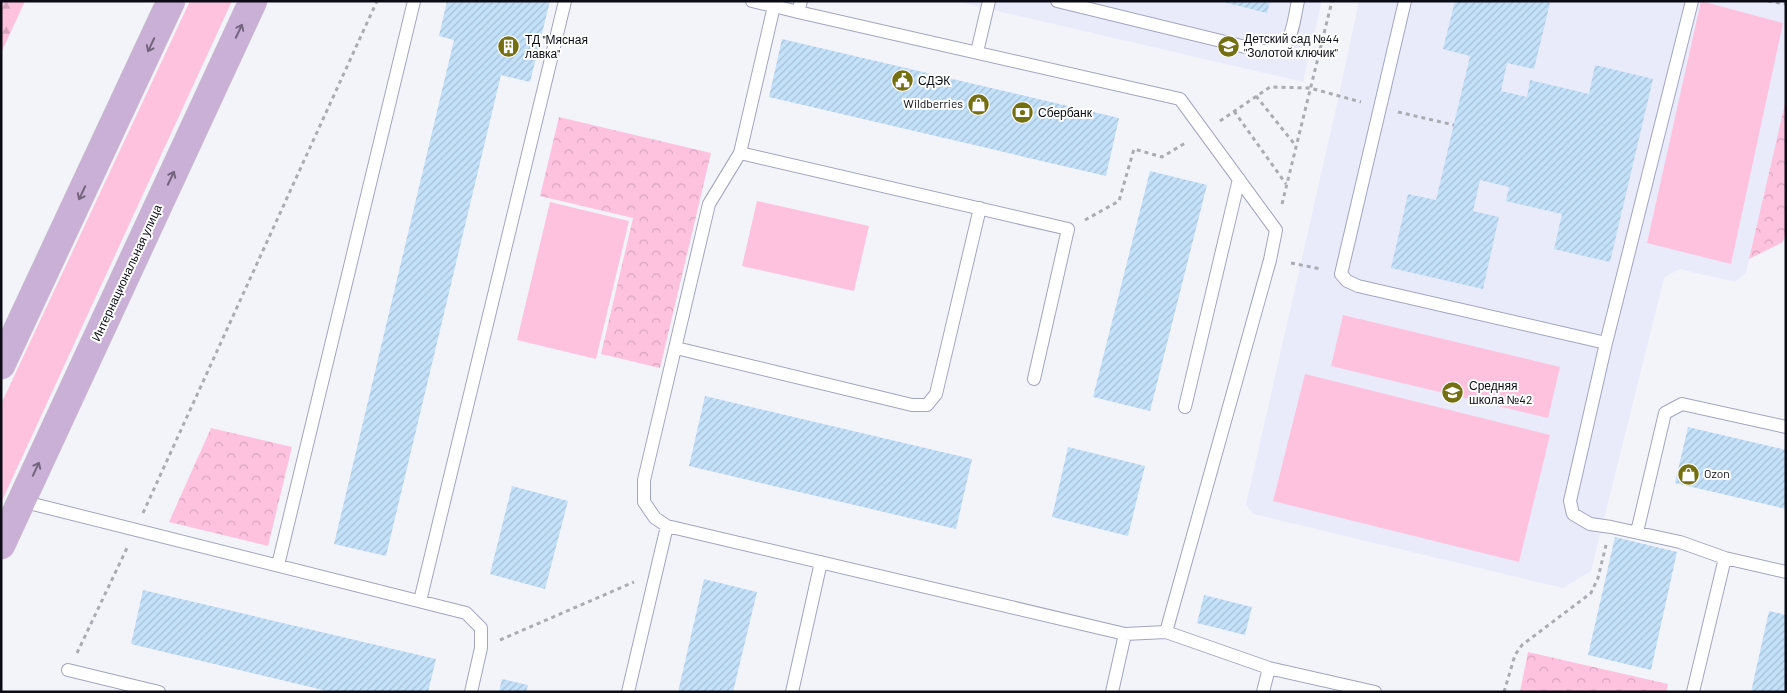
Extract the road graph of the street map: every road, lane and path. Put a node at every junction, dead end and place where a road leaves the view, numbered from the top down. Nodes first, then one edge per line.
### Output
1 (171, 1) edge
2 (253, 1) edge
3 (377, 1) edge
4 (414, 1) edge
5 (565, 1) edge
6 (752, 1) edge
7 (989, 1) edge
8 (1057, 1) edge
9 (1298, 1) edge
10 (1332, 1) edge
11 (1405, 1) edge
12 (1692, 1) edge
13 (1768, 1) edge
14 (1786, 4) edge
15 (774, 6) junction
16 (799, 6) edge
17 (977, 52) junction
18 (1310, 88) junction
19 (1256, 96) junction
20 (1234, 111) junction
21 (1420, 118) dead end
22 (1454, 125) dead end
23 (1204, 131) junction
24 (1296, 146) junction
25 (740, 152) junction
26 (1239, 179) junction
27 (1286, 185) junction
28 (980, 208) junction
29 (1068, 229) junction
30 (1276, 230) junction
31 (1270, 260) junction
32 (1341, 274) junction
33 (1606, 342) junction
34 (676, 348) junction
35 (1, 365) edge
36 (1034, 380) dead end
37 (1185, 407) dead end
38 (1786, 427) edge
39 (21, 501) junction
40 (666, 526) junction
41 (1611, 527) junction
42 (136, 530) junction
43 (1637, 532) junction
44 (1, 545) edge
45 (1725, 558) junction
46 (821, 562) junction
47 (278, 565) junction
48 (657, 572) junction
49 (1786, 572) edge
50 (420, 601) junction
51 (1166, 632) junction
52 (1125, 634) junction
53 (481, 648) junction
54 (1269, 668) junction
55 (68, 670) joint
56 (159, 692) edge
57 (471, 692) edge
58 (628, 692) edge
59 (792, 692) edge
60 (1112, 692) edge
61 (1264, 692) edge
62 (1375, 692) edge
63 (1504, 692) edge
64 (1693, 692) edge

1 -> 35 main road
39 -> 2 main road, Интернациональная улица
3 - 42 path
4 - 47 lane
5 - 50 lane
6 - 15 lane
7 - 17 lane
8 - 9 lane
10 - 18 path
11 - 32 lane
12 - 33 lane
13 - 14 path
15 - 16 lane
15 - 25 lane
16 - 17 lane
17 - 23 lane
18 - 19 path
18 - 24 path
19 - 20 path
19 - 24 path
20 - 23 path
20 - 27 path
21 - 22 path
23 - 26 lane
23 - 29 path
24 - 27 path
25 - 28 lane
25 - 34 lane
26 - 30 lane
26 - 37 lane
27 - 30 path
28 - 29 lane
28 - 34 lane
29 - 36 lane
30 - 31 lane
31 - 32 path
31 - 51 lane
32 - 33 lane
33 - 41 lane
34 - 40 lane
38 - 43 lane
39 - 42 lane
39 - 44 main road, Интернациональная улица
40 - 46 lane
40 - 48 lane
41 - 43 lane
41 - 63 path
42 - 47 lane
42 - 55 path
43 - 45 lane
45 - 49 lane
45 - 64 lane
46 - 52 lane
46 - 59 lane
47 - 50 lane
48 - 53 path
48 - 58 lane
50 - 53 lane
51 - 52 lane
51 - 54 lane
52 - 60 lane
53 - 57 lane
54 - 61 lane
54 - 62 lane
55 - 56 lane

